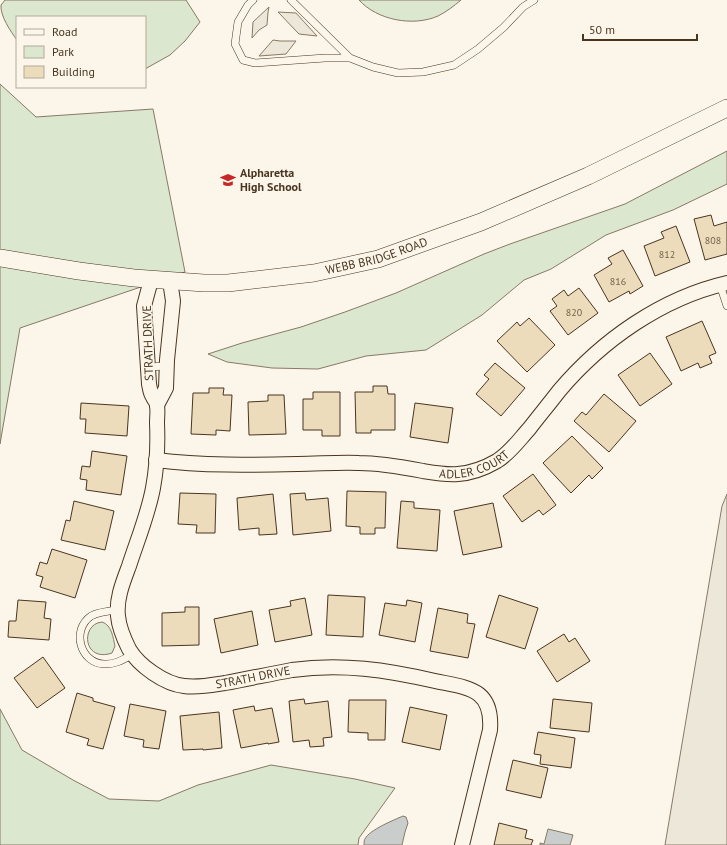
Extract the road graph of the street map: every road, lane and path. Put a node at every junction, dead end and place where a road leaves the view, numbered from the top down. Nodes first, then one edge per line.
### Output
1 (253, 0) edge
2 (291, 0) edge
3 (534, 0) edge
4 (350, 58) junction
5 (727, 108) edge
6 (0, 258) edge
7 (151, 280) junction
8 (170, 281) junction
9 (723, 284) edge
10 (727, 306) edge
11 (166, 366) junction
12 (148, 367) junction
13 (157, 405) junction
14 (156, 460) junction
15 (118, 610) junction
16 (132, 654) junction
17 (462, 845) edge

1 - 4 lane
2 - 4 lane
3 - 4 lane
5 - 8 street, WEBB BRIDGE ROAD
6 - 7 street, WEBB BRIDGE ROAD
7 - 8 street, WEBB BRIDGE ROAD
7 - 12 street, STRATH DRIVE
8 - 11 street, STRATH DRIVE
9 - 10 lane
9 - 14 street, ADLER COURT
11 - 12 lane
11 - 13 street, STRATH DRIVE
12 - 13 street, STRATH DRIVE
13 - 14 street, STRATH DRIVE
14 - 15 street, STRATH DRIVE
15 - 16 street, STRATH DRIVE
15 - 16 lane
16 - 17 street, STRATH DRIVE

